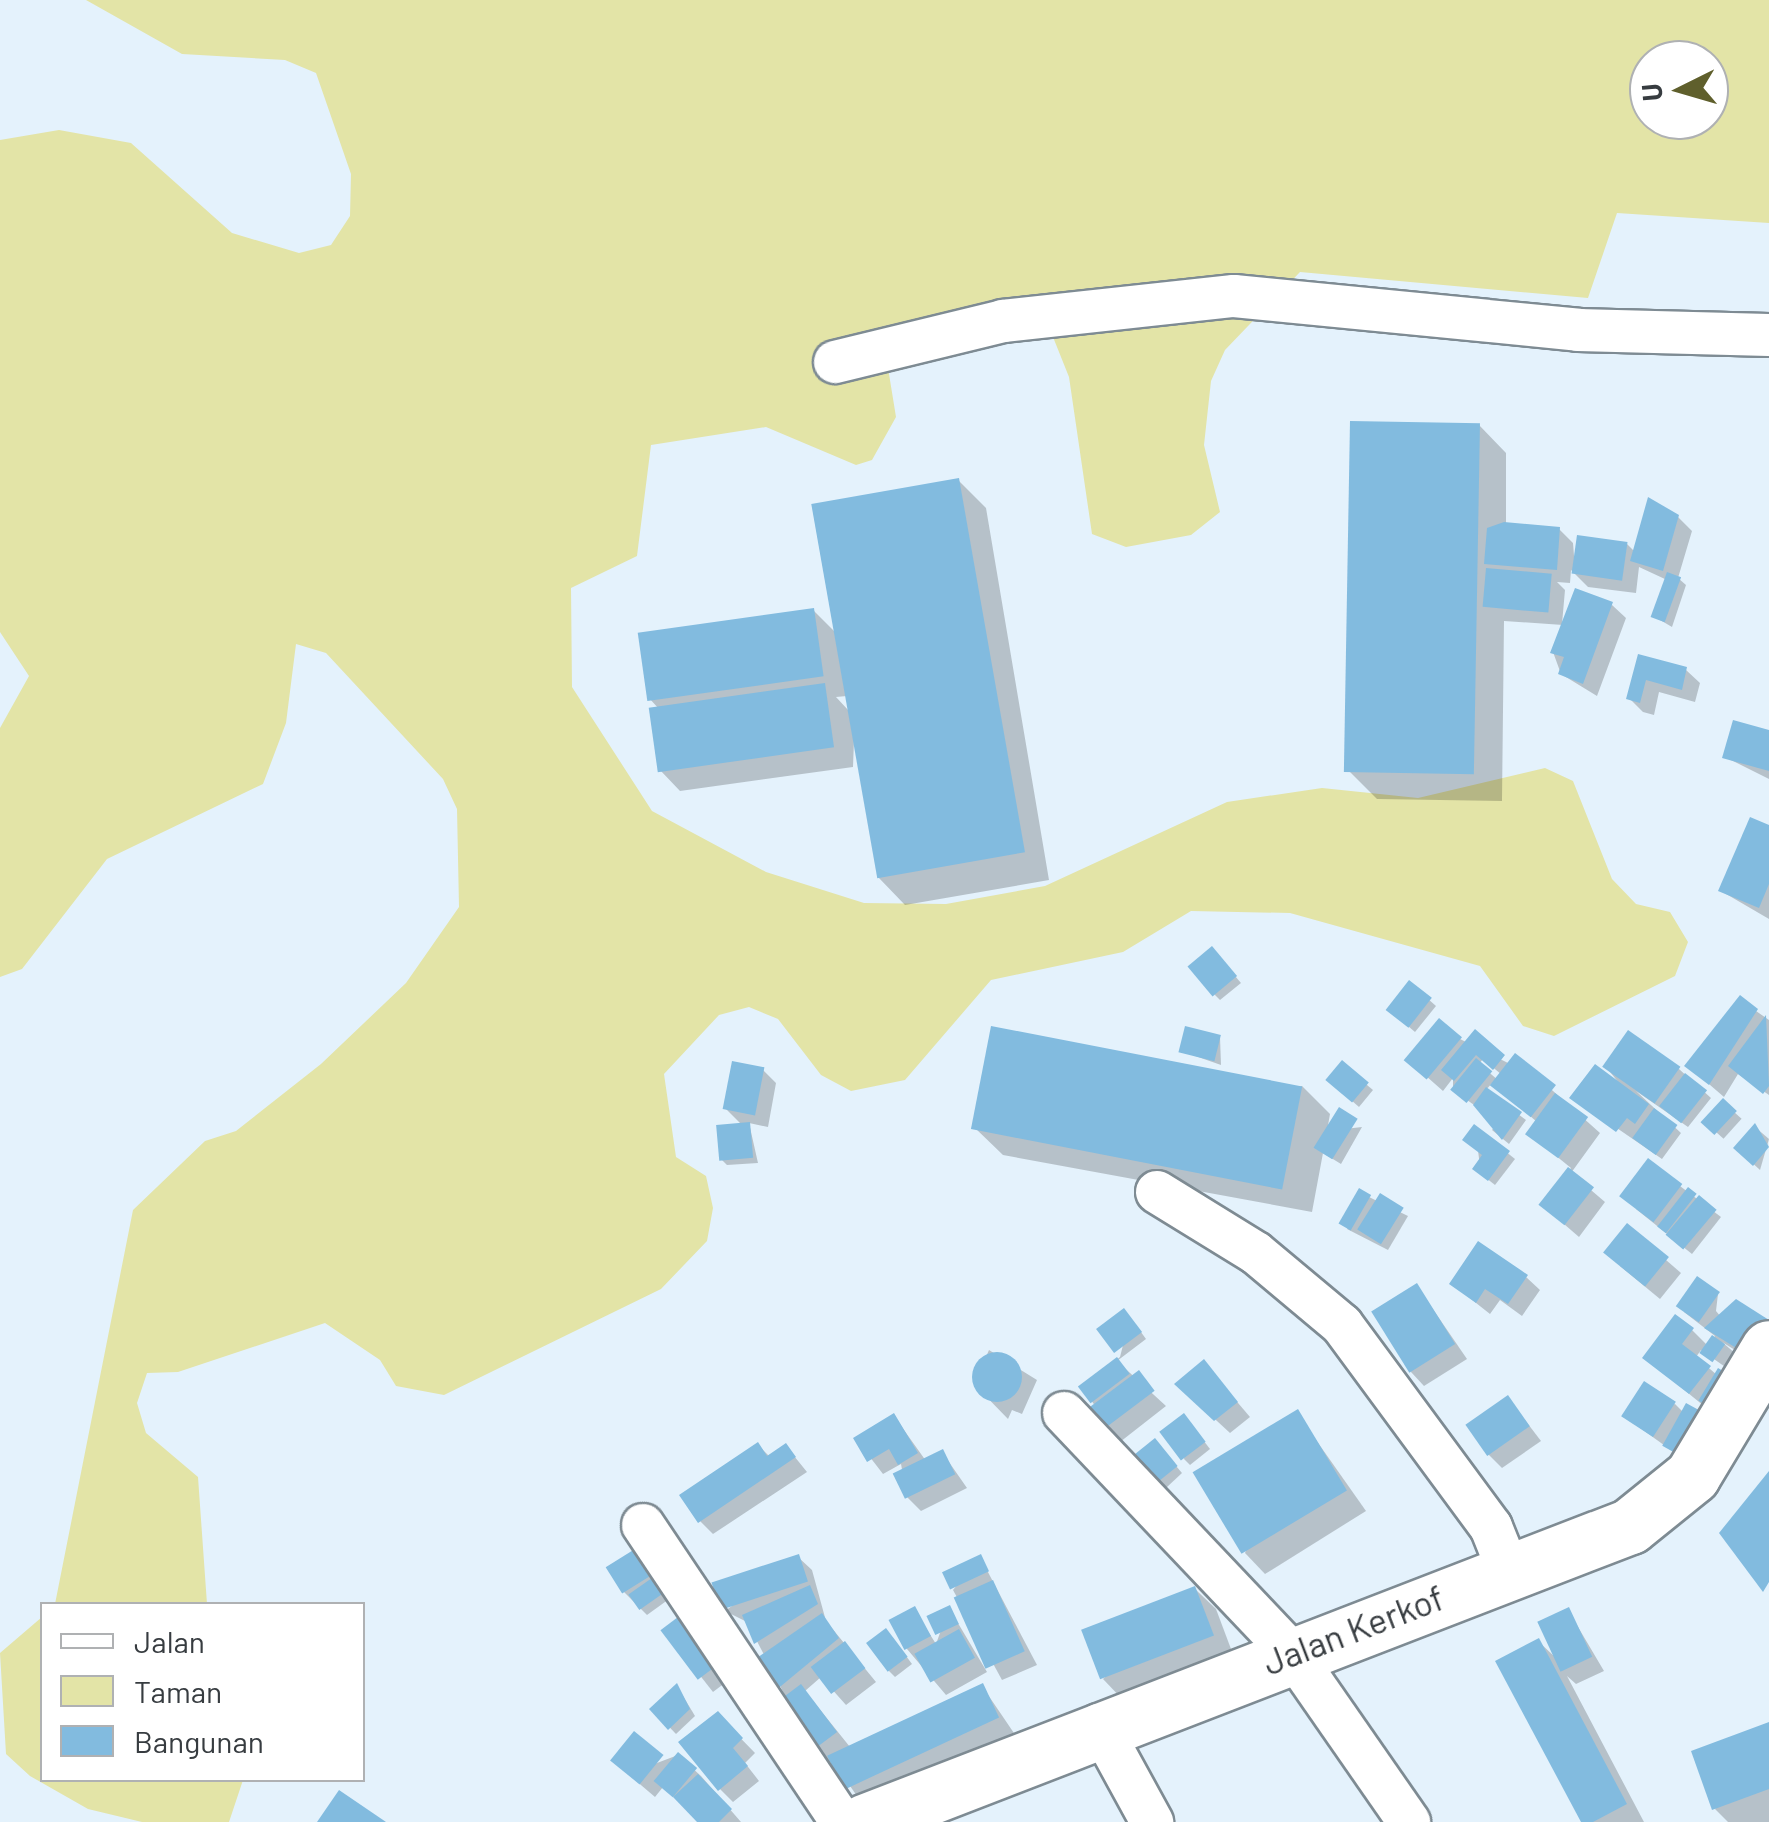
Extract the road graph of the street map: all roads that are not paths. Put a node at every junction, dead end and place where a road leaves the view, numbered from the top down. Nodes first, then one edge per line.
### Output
1 (1769, 335) edge
2 (836, 362) dead end
3 (1157, 1192) dead end
4 (1769, 1348) edge
5 (1064, 1414) dead end
6 (643, 1525) dead end
7 (1509, 1572) junction
8 (1291, 1652) junction
9 (1099, 1726) junction
10 (842, 1822) edge
11 (864, 1822) edge
12 (1152, 1822) edge
13 (1409, 1822) edge

1 - 2 street
3 - 7 street
4 - 7 main road, Jalan Kerkof
5 - 8 street
6 - 10 street
7 - 8 main road, Jalan Kerkof
8 - 9 main road, Jalan Kerkof
8 - 13 street
9 - 11 main road, Jalan Kerkof
9 - 12 street

